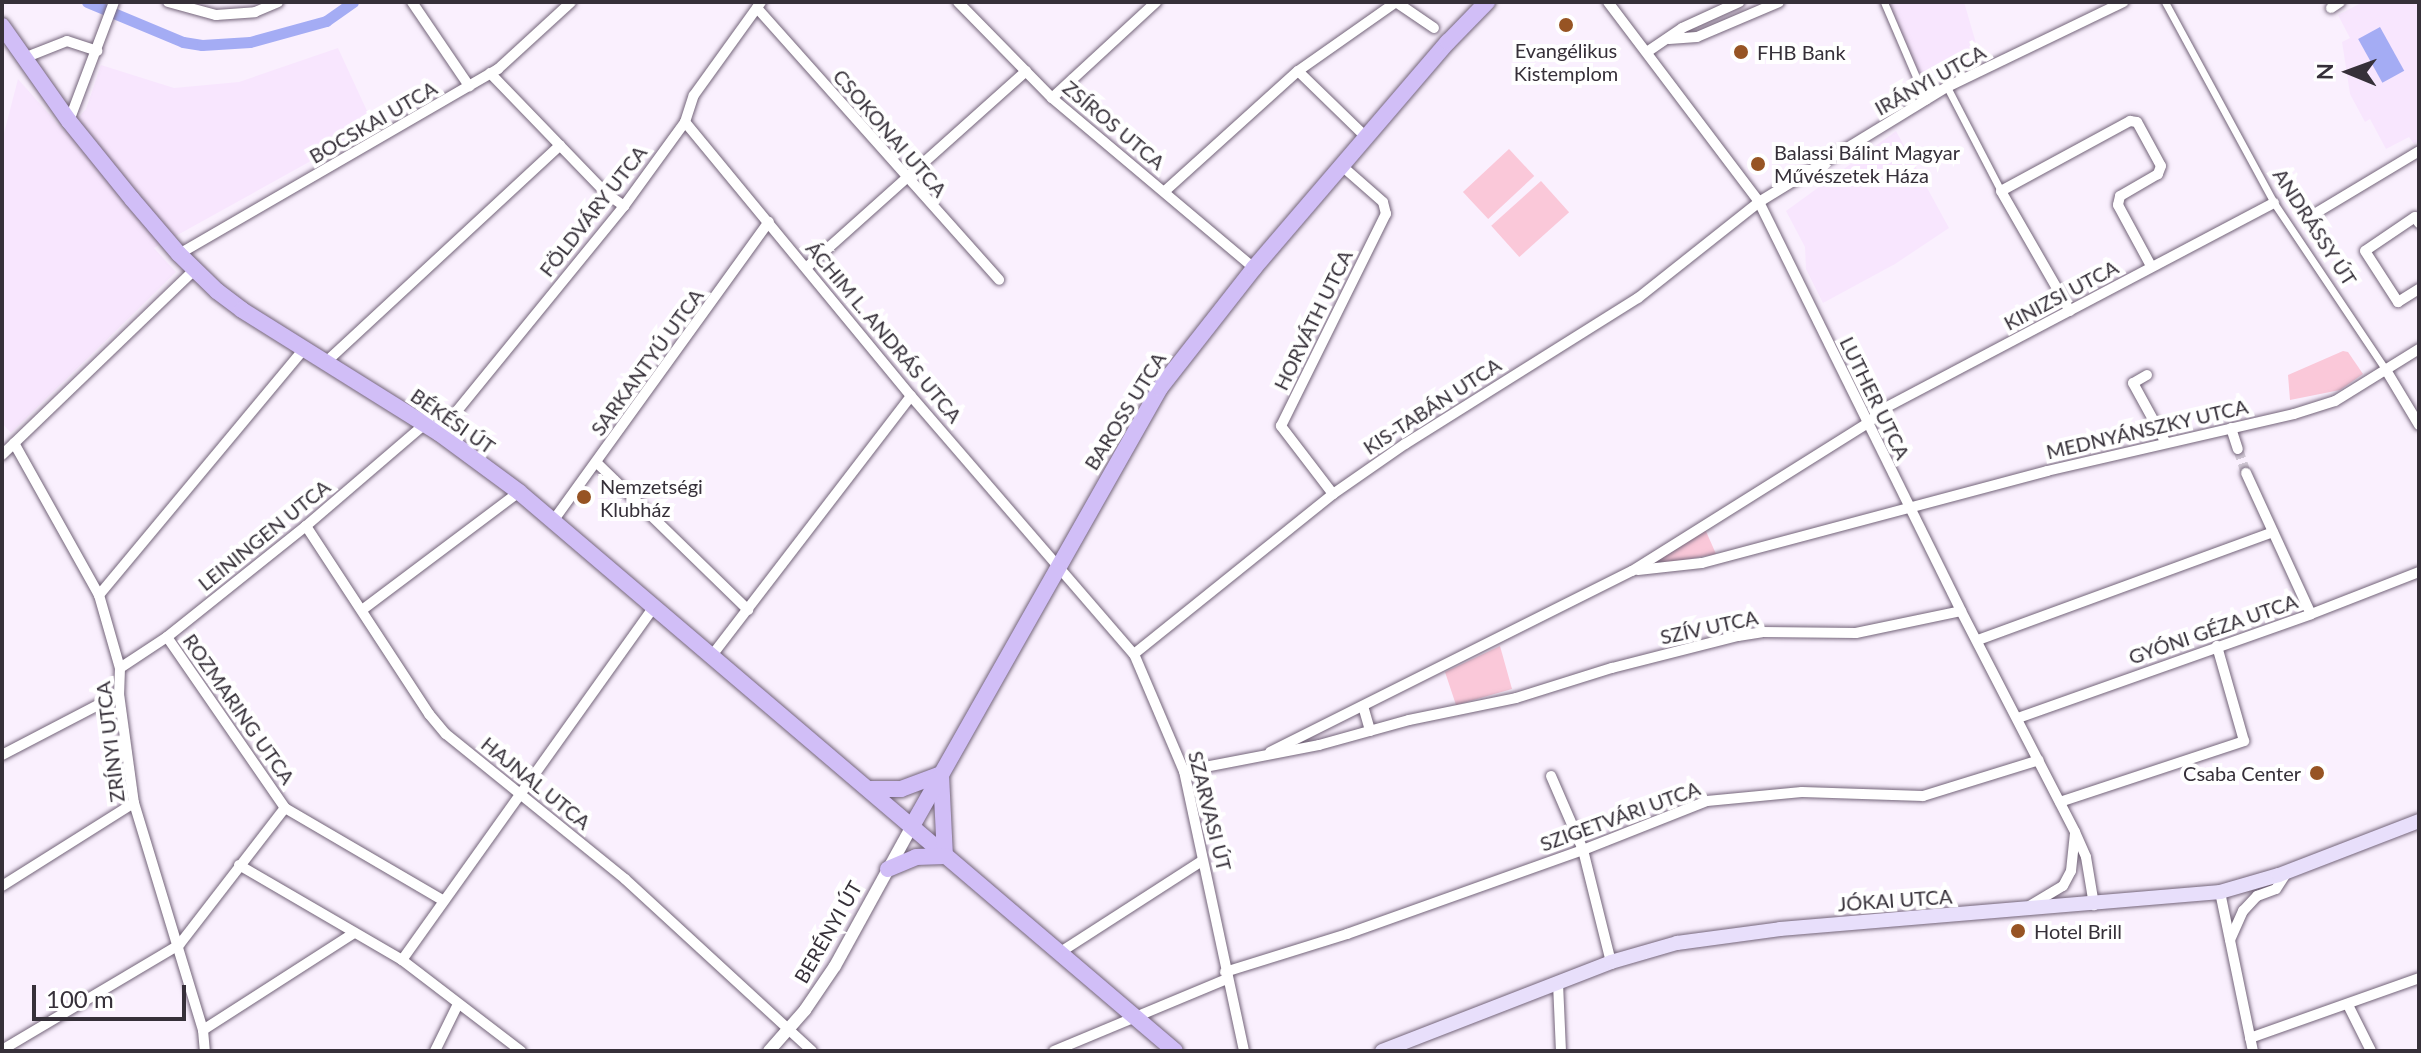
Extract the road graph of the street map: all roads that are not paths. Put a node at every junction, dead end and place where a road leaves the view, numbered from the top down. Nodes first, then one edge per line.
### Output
1 (114, 2) edge
2 (168, 2) edge
3 (278, 2) edge
4 (412, 2) edge
5 (571, 2) edge
6 (1156, 2) edge
7 (1396, 2) edge
8 (1487, 2) edge
9 (1608, 2) edge
10 (1739, 2) edge
11 (1779, 2) edge
12 (1884, 2) edge
13 (2124, 2) edge
14 (2165, 2) edge
15 (960, 3) edge
16 (759, 5) edge
17 (2, 26) edge
18 (1434, 28) dead end
19 (1669, 39) junction
20 (97, 51) junction
21 (1647, 52) junction
22 (24, 58) junction
23 (1026, 71) junction
24 (1298, 71) junction
25 (490, 73) junction
26 (469, 86) junction
27 (1947, 87) junction
28 (1052, 98) junction
29 (1926, 100) junction
30 (69, 121) junction
31 (685, 122) junction
32 (1367, 138) junction
33 (560, 145) junction
34 (2419, 151) edge
35 (1342, 166) junction
36 (905, 179) junction
37 (1165, 191) junction
38 (2001, 191) junction
39 (1759, 202) junction
40 (2274, 203) junction
41 (624, 206) junction
42 (2316, 213) dead end
43 (769, 222) junction
44 (2419, 223) edge
45 (179, 254) junction
46 (2151, 266) junction
47 (807, 267) junction
48 (1254, 268) junction
49 (194, 270) junction
50 (999, 280) dead end
51 (2419, 289) edge
52 (2070, 311) junction
53 (305, 348) junction
54 (2419, 349) edge
55 (326, 362) junction
56 (2386, 370) junction
57 (2147, 375) dead end
58 (911, 396) junction
59 (1868, 423) junction
60 (425, 424) junction
61 (2419, 425) edge
62 (2231, 428) junction
63 (439, 433) junction
64 (14, 443) junction
65 (2166, 443) junction
66 (2238, 449) tunnel mouth
67 (2, 455) edge
68 (597, 463) junction
69 (2246, 473) tunnel mouth
70 (519, 492) junction
71 (1333, 494) junction
72 (1909, 506) junction
73 (553, 521) junction
74 (306, 526) junction
75 (2273, 532) junction
76 (1058, 564) junction
77 (1632, 571) junction
78 (2419, 572) edge
79 (99, 595) junction
80 (655, 605) junction
81 (362, 610) junction
82 (748, 610) junction
83 (1961, 611) junction
84 (2311, 614) junction
85 (167, 637) junction
86 (1978, 640) junction
87 (2217, 646) junction
88 (713, 654) junction
89 (1134, 654) junction
90 (120, 668) junction
91 (119, 694) junction
92 (1363, 706) junction
93 (2018, 718) junction
94 (1370, 731) junction
95 (1270, 752) junction
96 (2, 755) edge
97 (2039, 760) junction
98 (1184, 771) junction
99 (941, 774) junction
100 (1551, 776) dead end
101 (869, 789) junction
102 (520, 792) junction
103 (2060, 802) junction
104 (134, 803) junction
105 (285, 808) junction
106 (2419, 821) edge
107 (912, 826) junction
108 (2075, 832) junction
109 (1583, 850) junction
110 (945, 856) junction
111 (1202, 861) junction
112 (239, 865) junction
113 (888, 869) junction
114 (2287, 872) junction
115 (2, 886) edge
116 (2220, 892) junction
117 (444, 901) junction
118 (2094, 905) junction
119 (2018, 911) junction
120 (354, 933) junction
121 (2230, 940) junction
122 (179, 945) junction
123 (1059, 953) junction
124 (402, 960) junction
125 (1611, 962) junction
126 (1226, 976) junction
127 (2419, 978) edge
128 (1558, 983) junction
129 (458, 1004) junction
130 (2348, 1005) junction
131 (1134, 1017) junction
132 (203, 1030) junction
133 (789, 1030) junction
134 (2250, 1038) junction
135 (2, 1050) edge
136 (205, 1051) edge
137 (435, 1051) edge
138 (521, 1051) edge
139 (769, 1051) edge
140 (812, 1051) edge
141 (1054, 1051) edge
142 (1175, 1051) edge
143 (1244, 1051) edge
144 (1382, 1051) edge
145 (1561, 1051) edge
146 (2253, 1051) edge
147 (2371, 1051) edge

1 - 20 street
2 - 3 street
4 - 26 street
5 - 25 street, BOCSKAI UTCA
6 - 28 street
7 - 18 street
7 - 24 street
8 - 32 main road, BAROSS UTCA
9 - 21 street, LUTHER UTCA
10 - 19 street
11 - 19 street
12 - 29 street
13 - 27 street, IRÁNYI UTCA
14 - 40 street, ANDRÁSSY ÚT
15 - 23 street, ZSÍROS UTCA
16 - 31 street, FÖLDVÁRY UTCA
16 - 36 street, CSOKONAI UTCA
17 - 22 main road, BÉKÉSI ÚT
19 - 21 street
20 - 22 street
20 - 30 street
21 - 39 street, LUTHER UTCA
22 - 30 main road, BÉKÉSI ÚT
23 - 28 street, ZSÍROS UTCA
23 - 36 street
24 - 32 street
24 - 37 street
25 - 26 street, BOCSKAI UTCA
25 - 33 street
26 - 45 street, BOCSKAI UTCA
27 - 29 street, IRÁNYI UTCA
27 - 38 street
28 - 37 street, ZSÍROS UTCA
29 - 39 street, IRÁNYI UTCA
30 - 45 main road, BÉKÉSI ÚT
31 - 41 street, FÖLDVÁRY UTCA
31 - 43 street, ÁCHIM L. ANDRÁS UTCA
32 - 35 main road, BAROSS UTCA
33 - 41 street
33 - 55 street
34 - 42 street
35 - 48 main road, BAROSS UTCA
35 - 71 street, HORVÁTH UTCA
36 - 47 street
36 - 50 street, CSOKONAI UTCA
37 - 48 street, ZSÍROS UTCA
38 - 46 street
38 - 52 street
39 - 59 street, LUTHER UTCA
39 - 71 street, KIS-TABÁN UTCA
40 - 46 street, KINIZSI UTCA
40 - 56 street, ANDRÁSSY ÚT
41 - 63 street, FÖLDVÁRY UTCA
43 - 47 street, ÁCHIM L. ANDRÁS UTCA
43 - 68 street, SARKANTYÚ UTCA
44 - 51 street
45 - 49 main road, BÉKÉSI ÚT
46 - 52 street, KINIZSI UTCA
47 - 58 street, ÁCHIM L. ANDRÁS UTCA
48 - 76 main road, BAROSS UTCA
49 - 53 main road, BÉKÉSI ÚT
49 - 64 street
52 - 59 street, KINIZSI UTCA
53 - 55 main road, BÉKÉSI ÚT
53 - 79 street
54 - 56 street, MEDNYÁNSZKY UTCA
55 - 60 main road, BÉKÉSI ÚT
56 - 61 street, ANDRÁSSY ÚT
56 - 62 street, MEDNYÁNSZKY UTCA
57 - 65 street
58 - 76 street, ÁCHIM L. ANDRÁS UTCA
58 - 82 street
59 - 72 street, LUTHER UTCA
59 - 77 street, KINIZSI UTCA
60 - 63 main road, BÉKÉSI ÚT
60 - 74 street, LEININGEN UTCA
62 - 65 street, MEDNYÁNSZKY UTCA
62 - 66 street
63 - 70 main road, BÉKÉSI ÚT
64 - 67 street
64 - 79 street, ZRÍNYI UTCA
65 - 72 street, MEDNYÁNSZKY UTCA
68 - 73 street, SARKANTYÚ UTCA
68 - 82 street
69 - 75 street
70 - 73 main road, BÉKÉSI ÚT
70 - 81 street
71 - 89 street, KIS-TABÁN UTCA
72 - 77 street, MEDNYÁNSZKY UTCA
72 - 83 street, LUTHER UTCA
73 - 80 main road, BÉKÉSI ÚT
74 - 81 street, HAJNAL UTCA
74 - 85 street, LEININGEN UTCA
75 - 84 street
75 - 86 street
76 - 89 street, SZARVASI ÚT
76 - 99 main road, BAROSS UTCA
77 - 92 street
78 - 84 street, GYÓNI GÉZA UTCA
79 - 90 street, ZRÍNYI UTCA
80 - 88 main road, BÉKÉSI ÚT
80 - 102 street
81 - 102 street, HAJNAL UTCA
82 - 88 street
83 - 86 street, LUTHER UTCA
83 - 94 street, SZÍV UTCA
84 - 87 street, GYÓNI GÉZA UTCA
85 - 90 street, LEININGEN UTCA
85 - 105 street, ROZMARING UTCA
86 - 93 street, LUTHER UTCA
87 - 93 street, GYÓNI GÉZA UTCA
87 - 103 street
88 - 101 main road, BÉKÉSI ÚT
89 - 98 street, SZARVASI ÚT
90 - 91 street, ZRÍNYI UTCA
91 - 96 street
91 - 104 street, ZRÍNYI UTCA
92 - 94 street
92 - 95 street
93 - 97 street, LUTHER UTCA
94 - 95 street, SZÍV UTCA
95 - 98 street
97 - 103 street, LUTHER UTCA
97 - 109 street, SZIGETVÁRI UTCA
98 - 111 street, SZARVASI ÚT
99 - 101 main road
99 - 107 main road, BAROSS UTCA
99 - 110 main road
100 - 109 street
101 - 107 main road, BÉKÉSI ÚT
102 - 117 street
102 - 133 street, HAJNAL UTCA
103 - 108 street, LUTHER UTCA
104 - 115 street
104 - 122 street, ZRÍNYI UTCA
105 - 112 street
105 - 117 street, ROZMARING UTCA
106 - 114 main road, JÓKAI UTCA
107 - 110 main road
107 - 113 street, BERÉNYI ÚT
108 - 118 street, LUTHER UTCA
108 - 119 street
109 - 125 street
109 - 126 street, SZIGETVÁRI UTCA
110 - 113 main road
110 - 123 main road
111 - 123 street
111 - 126 street, SZARVASI ÚT
112 - 120 street
112 - 122 street
113 - 133 street, BERÉNYI ÚT
114 - 116 main road, JÓKAI UTCA
114 - 121 street
116 - 118 main road, JÓKAI UTCA
116 - 121 street
117 - 124 street
118 - 119 main road, JÓKAI UTCA
119 - 125 main road, JÓKAI UTCA
120 - 124 street
120 - 132 street
121 - 134 street
122 - 132 street, ZRÍNYI UTCA
122 - 135 street
123 - 131 main road
124 - 129 street
125 - 128 main road, JÓKAI UTCA
126 - 131 street, SZIGETVÁRI UTCA
126 - 143 street, SZARVASI ÚT
127 - 130 street
128 - 144 main road, JÓKAI UTCA
128 - 145 street
129 - 137 street
129 - 138 street
130 - 134 street
130 - 147 street
131 - 141 street, SZIGETVÁRI UTCA
131 - 142 main road
132 - 136 street, ZRÍNYI UTCA
133 - 139 street, BERÉNYI ÚT
133 - 140 street, HAJNAL UTCA
134 - 146 street

